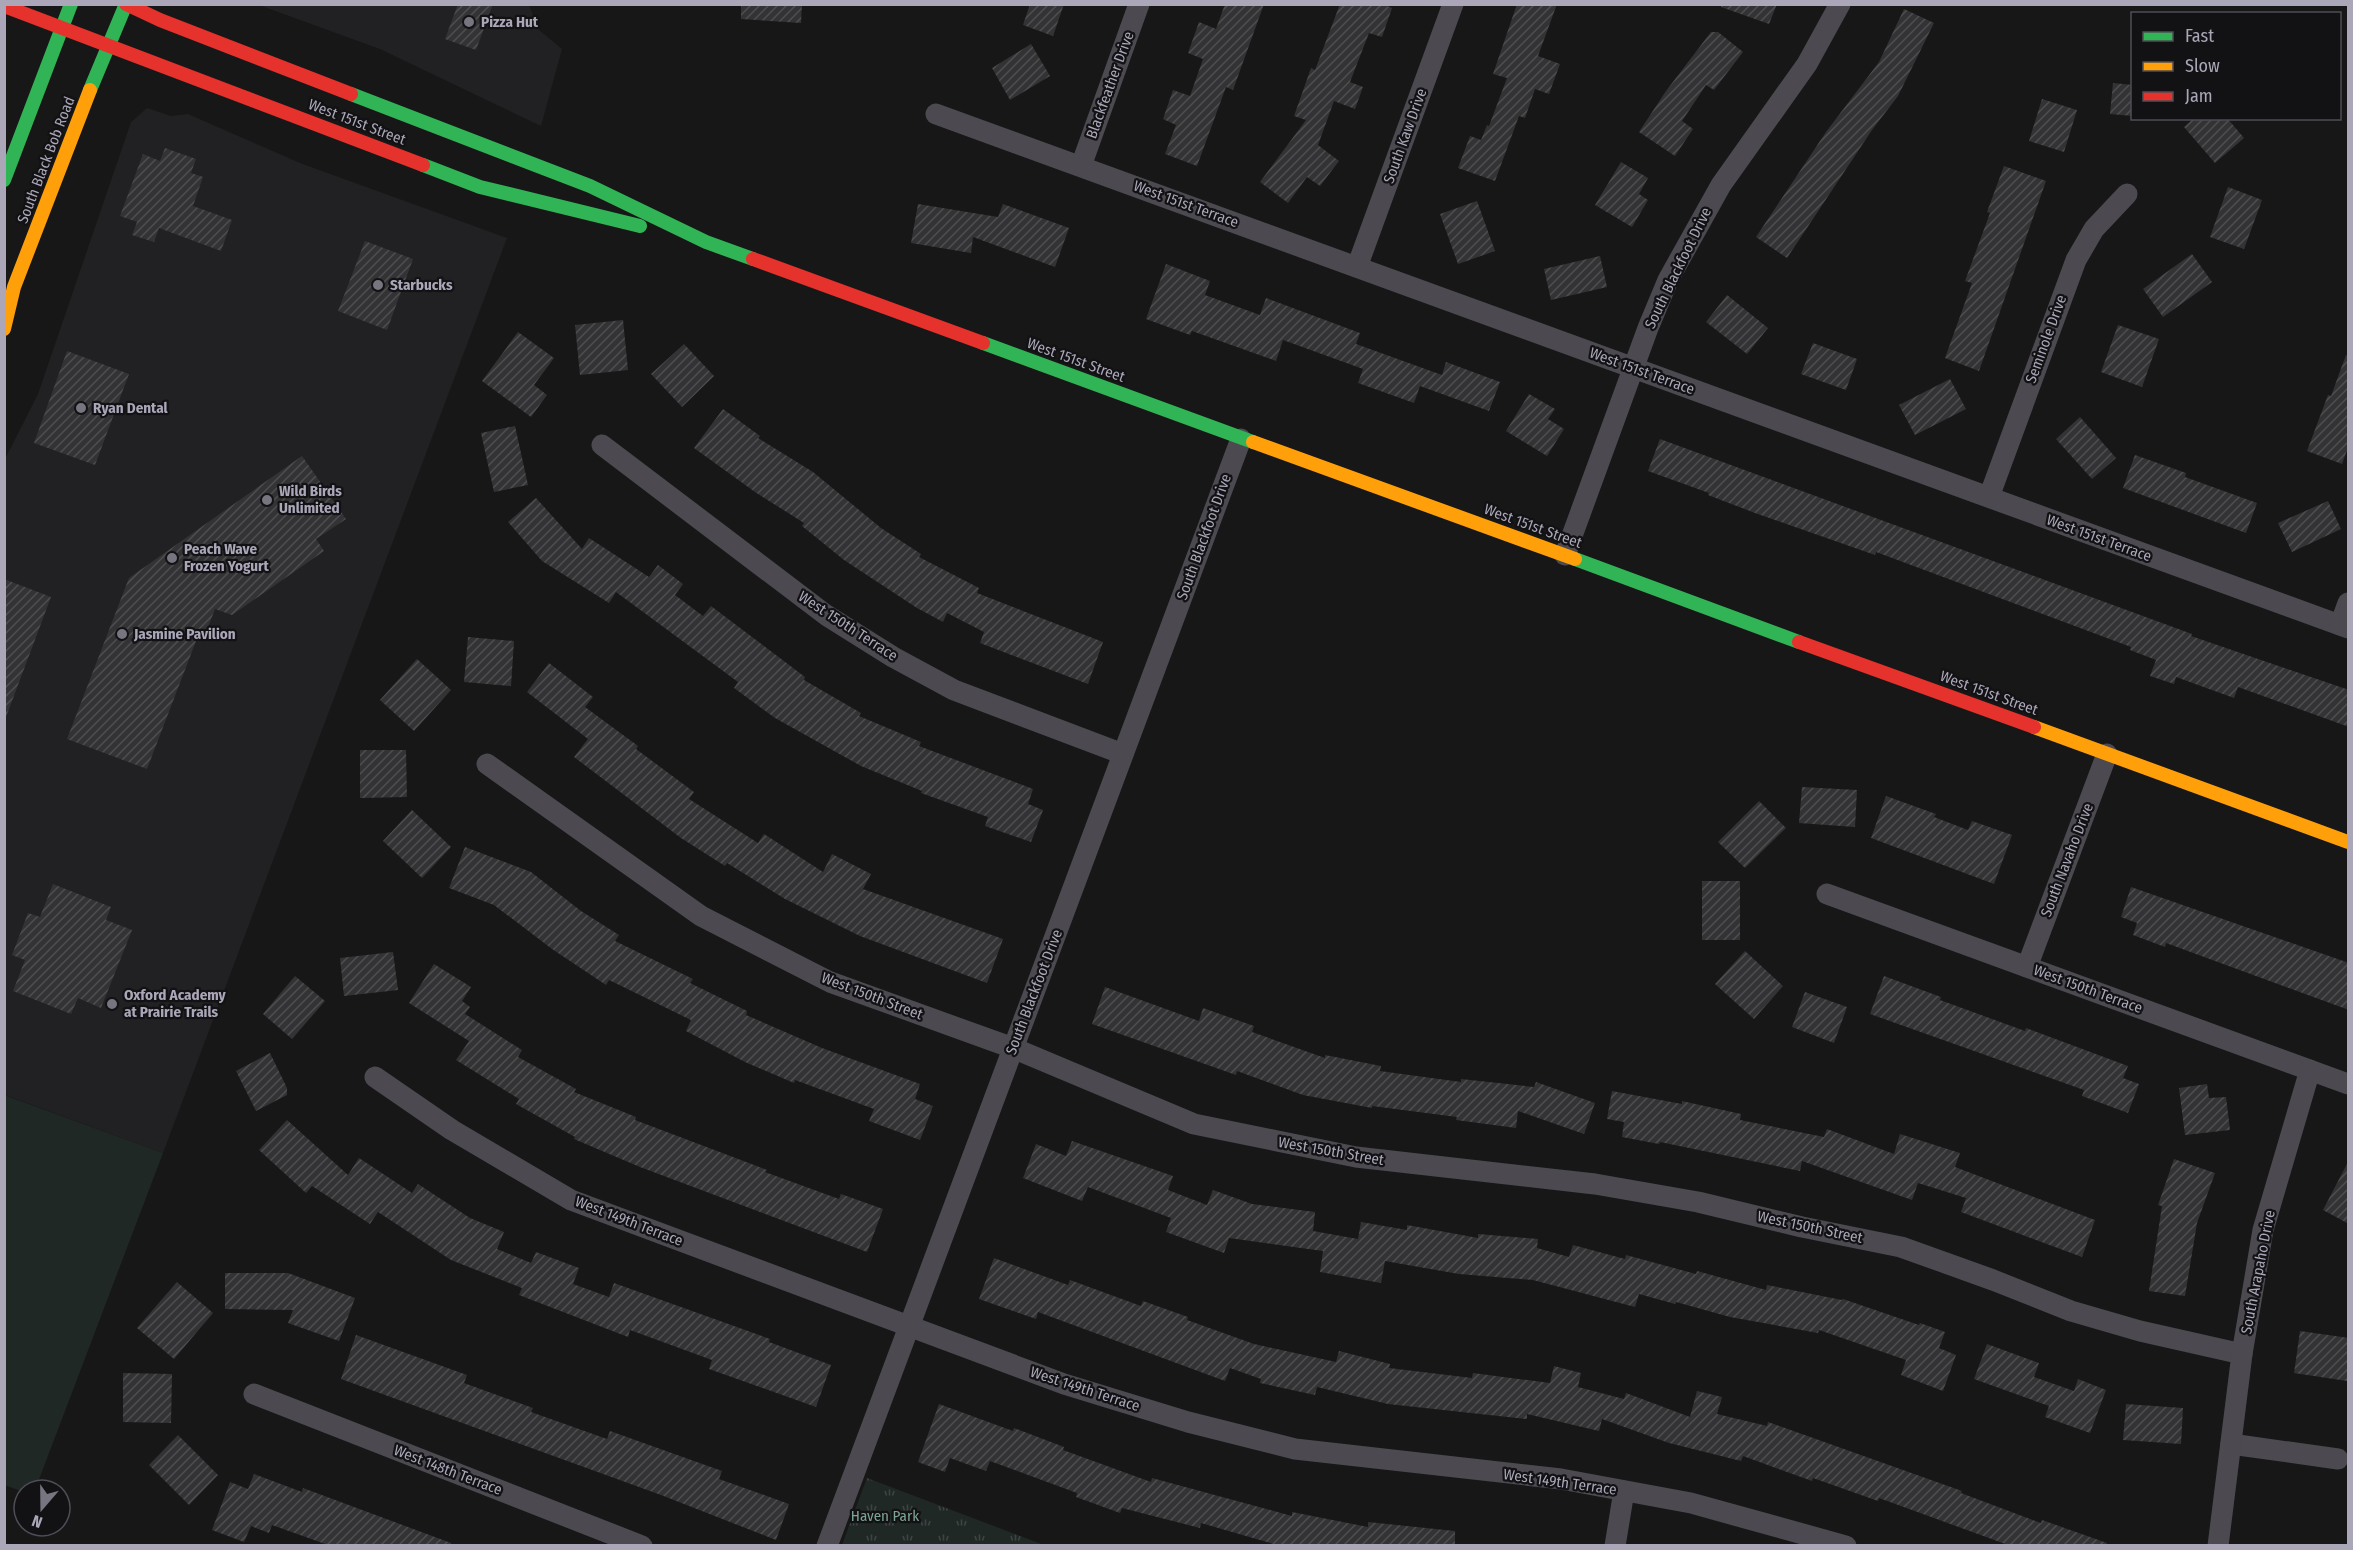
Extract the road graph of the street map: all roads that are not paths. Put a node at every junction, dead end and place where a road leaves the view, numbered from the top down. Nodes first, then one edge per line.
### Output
1 (71, 4) edge
2 (1139, 4) edge
3 (1453, 4) edge
4 (1840, 4) edge
5 (126, 5) edge
6 (4, 6) edge
7 (63, 27) junction
8 (108, 44) junction
9 (936, 114) dead end
10 (1081, 166) junction
11 (504, 167) dead end
12 (4, 180) edge
13 (2127, 194) dead end
14 (620, 201) junction
15 (706, 242) junction
16 (1357, 267) junction
17 (4, 329) edge
18 (1633, 367) junction
19 (1241, 439) junction
20 (602, 445) dead end
21 (1989, 497) junction
22 (1565, 555) junction
23 (2349, 603) edge
24 (2344, 627) edge
25 (1123, 754) junction
26 (2107, 754) junction
27 (487, 764) dead end
28 (2349, 842) edge
29 (1827, 894) dead end
30 (2027, 967) junction
31 (1013, 1048) junction
32 (2310, 1070) junction
33 (375, 1077) dead end
34 (2349, 1084) edge
35 (908, 1327) junction
36 (2242, 1354) junction
37 (254, 1394) dead end
38 (2231, 1443) junction
39 (2338, 1459) dead end
40 (1624, 1491) junction
41 (642, 1545) edge
42 (827, 1545) edge
43 (1615, 1545) edge
44 (1846, 1545) edge
45 (2218, 1545) edge

1 - 7 main road
2 - 10 street, Blackfeather Drive
3 - 16 street, South Kaw Drive
4 - 18 street, South Blackfoot Drive
5 - 8 main road, South Black Bob Road
5 - 14 main road, West 151st Street
6 - 7 main road, West 151st Street
7 - 8 main road, West 151st Street
7 - 12 main road
8 - 15 main road, West 151st Street
8 - 17 main road, South Black Bob Road
9 - 10 street, West 151st Terrace
10 - 16 street, West 151st Terrace
11 - 14 main road
13 - 21 street, Seminole Drive
14 - 15 main road, West 151st Street
15 - 19 main road, West 151st Street
16 - 18 street, West 151st Terrace
18 - 21 street, West 151st Terrace
18 - 22 street, South Blackfoot Drive
19 - 22 main road, West 151st Street
19 - 25 street, South Blackfoot Drive
20 - 25 street, West 150th Terrace
21 - 24 street, West 151st Terrace
22 - 26 main road, West 151st Street
23 - 24 street
25 - 31 street, South Blackfoot Drive
26 - 28 main road, West 151st Street
26 - 30 street, South Navaho Drive
27 - 31 street, West 150th Street
29 - 30 street, West 150th Terrace
30 - 32 street, West 150th Terrace
31 - 35 street, South Blackfoot Drive
31 - 36 street, West 150th Street
32 - 34 street, West 150th Terrace
32 - 36 street, South Arapaho Drive
33 - 35 street, West 149th Terrace
35 - 40 street, West 149th Terrace
35 - 42 street, South Blackfoot Drive
36 - 38 street, South Arapaho Drive
37 - 41 street, West 148th Terrace
38 - 39 street
38 - 45 street, South Arapaho Drive
40 - 43 street
40 - 44 street, West 149th Terrace

